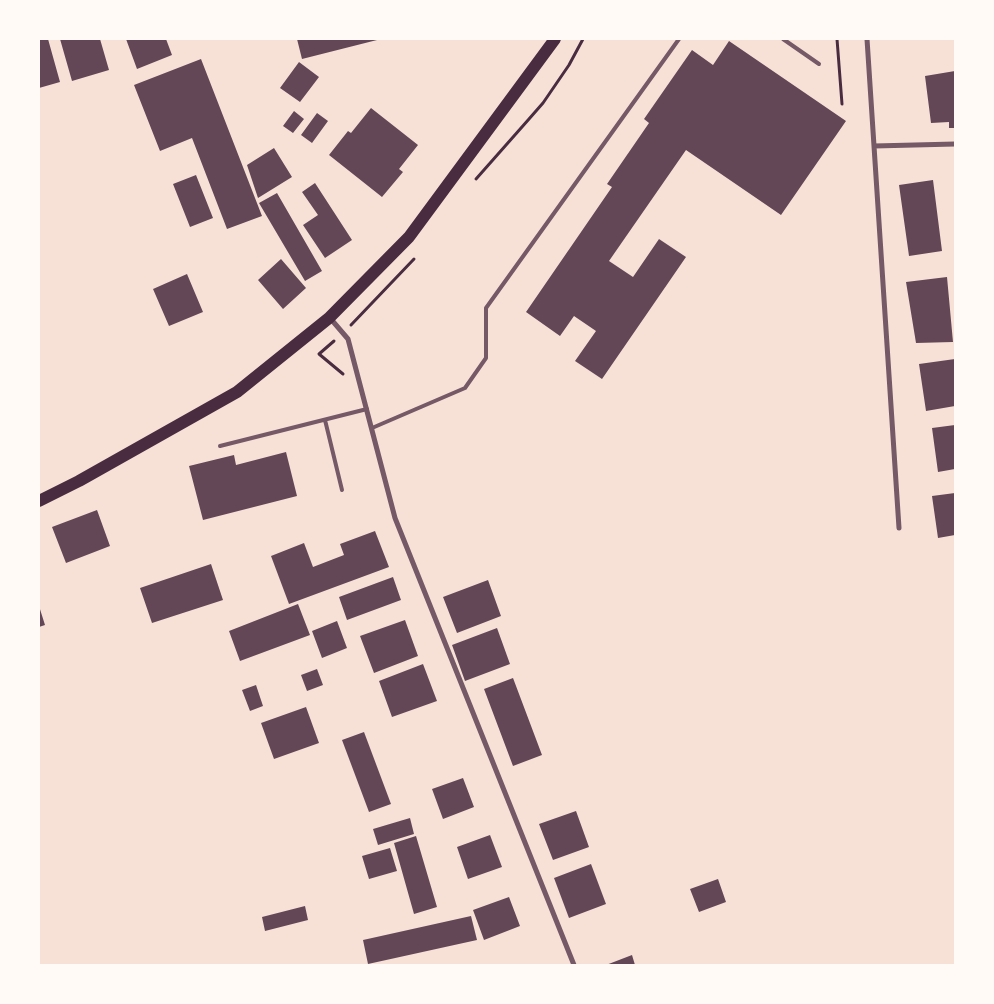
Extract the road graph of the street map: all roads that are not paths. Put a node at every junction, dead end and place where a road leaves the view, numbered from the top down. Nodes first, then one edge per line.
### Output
1 (555, 39) edge
2 (679, 39) edge
3 (783, 39) edge
4 (867, 39) edge
5 (819, 64) dead end
6 (955, 144) edge
7 (874, 146) junction
8 (330, 318) junction
9 (367, 409) junction
10 (325, 420) junction
11 (372, 428) junction
12 (220, 446) dead end
13 (342, 490) dead end
14 (39, 501) edge
15 (899, 528) dead end
16 (574, 965) edge

1 - 8 main road
2 - 11 lane
3 - 5 lane
4 - 7 street
6 - 7 street
7 - 15 street
8 - 9 street
8 - 14 main road
9 - 10 lane
9 - 11 street
10 - 12 lane
10 - 13 lane
11 - 16 street

